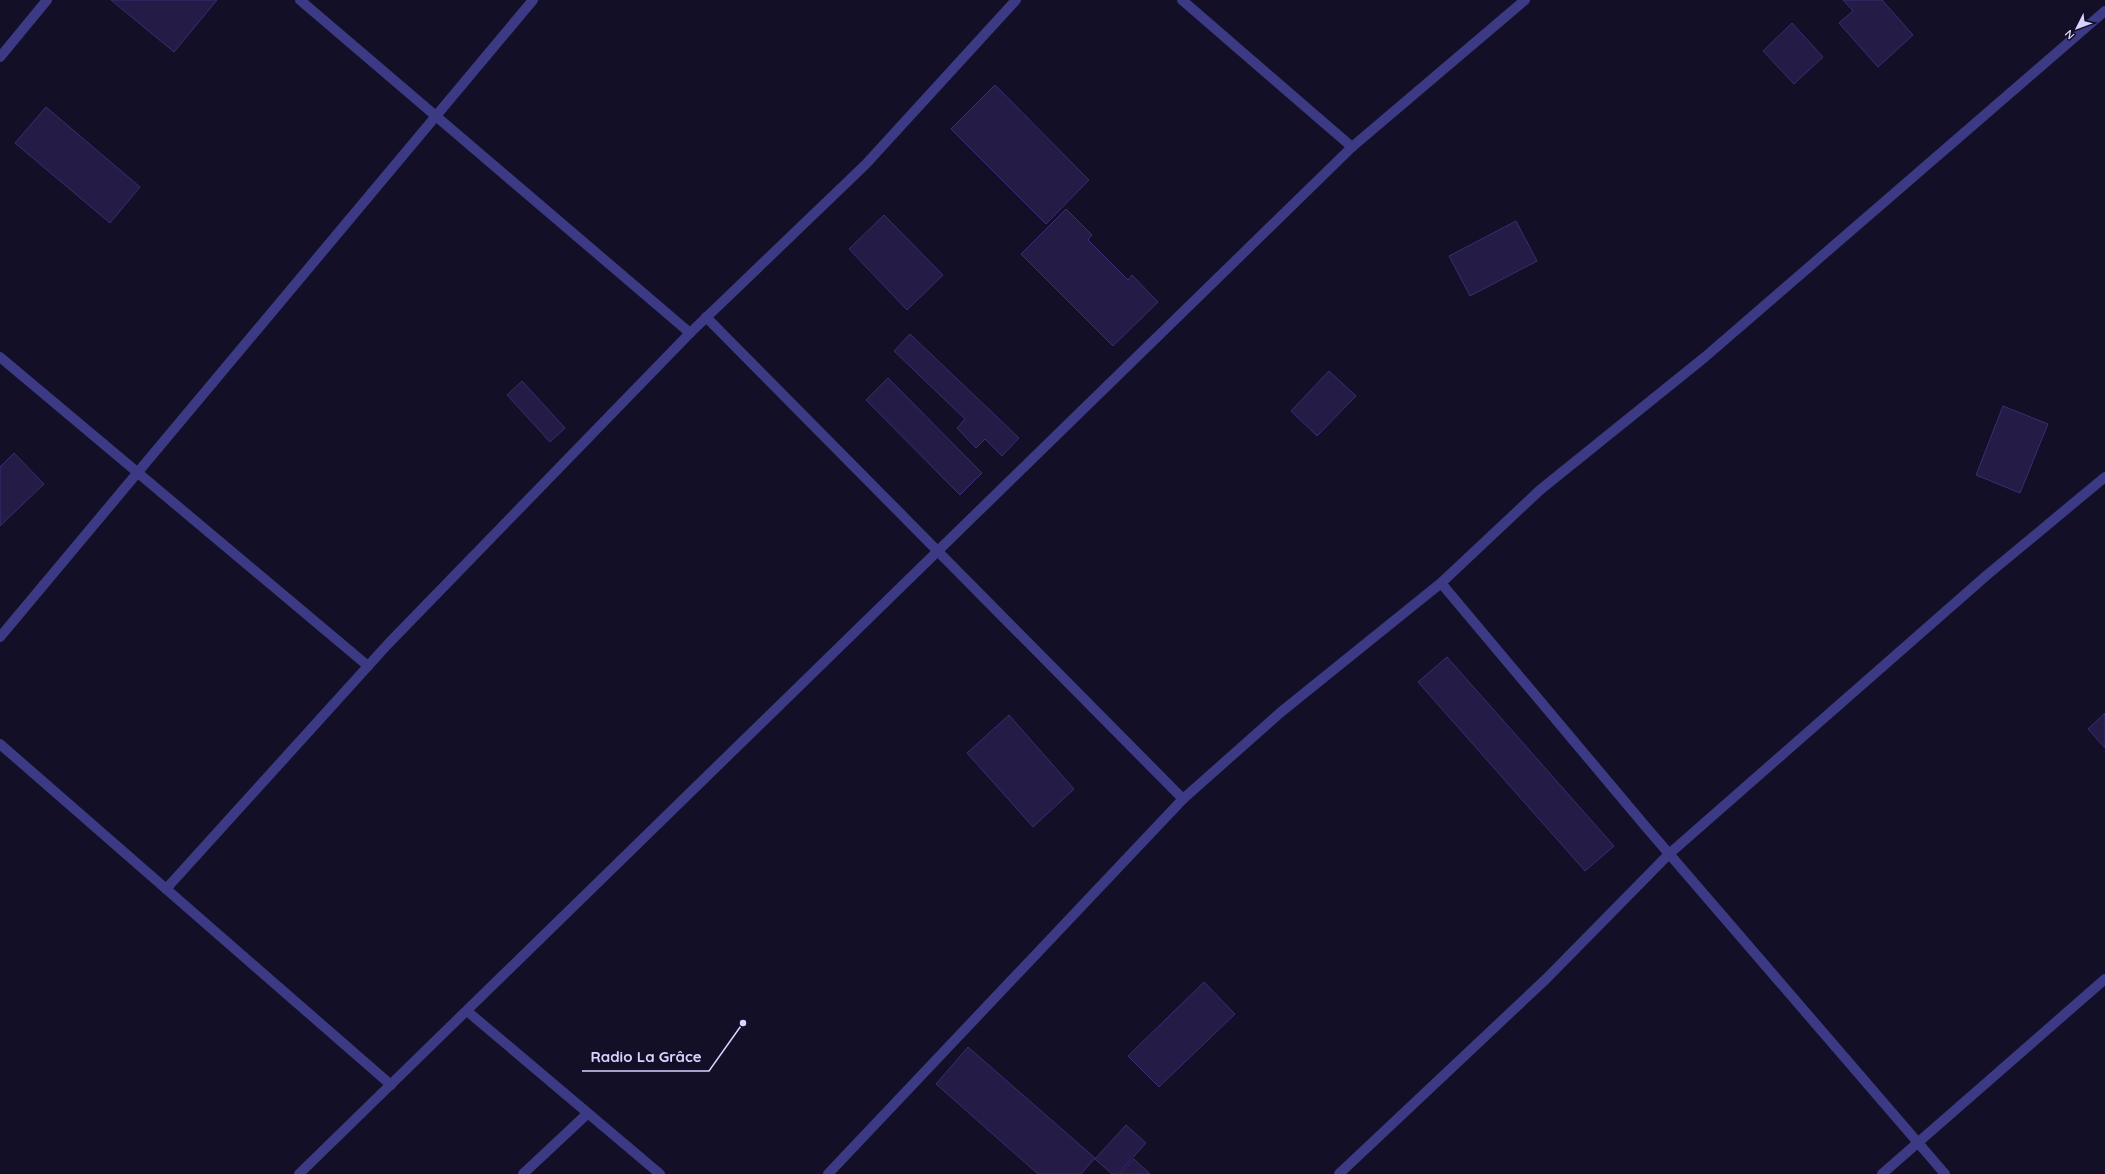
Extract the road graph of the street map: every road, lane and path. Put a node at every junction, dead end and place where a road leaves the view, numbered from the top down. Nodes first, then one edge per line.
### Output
1 (46, 0) edge
2 (300, 0) edge
3 (533, 0) edge
4 (1016, 0) edge
5 (1182, 0) edge
6 (1525, 0) edge
7 (2105, 11) edge
8 (0, 57) edge
9 (436, 116) junction
10 (1352, 147) junction
11 (706, 317) junction
12 (690, 333) junction
13 (0, 357) edge
14 (138, 473) junction
15 (2105, 477) edge
16 (938, 552) junction
17 (1440, 583) junction
18 (0, 637) edge
19 (368, 666) junction
20 (0, 744) edge
21 (1183, 799) junction
22 (1669, 854) junction
23 (166, 889) junction
24 (2105, 979) edge
25 (468, 1011) junction
26 (390, 1085) junction
27 (587, 1114) junction
28 (1918, 1142) junction
29 (299, 1174) edge
30 (523, 1174) edge
31 (660, 1174) edge
32 (828, 1174) edge
33 (1339, 1174) edge
34 (1882, 1174) edge
35 (1945, 1174) edge

1 - 8 street
2 - 9 street
3 - 9 street
4 - 11 street
5 - 10 street
6 - 10 street
7 - 17 street
9 - 12 street
9 - 14 street
10 - 16 street
11 - 12 street
11 - 16 street
12 - 19 street
13 - 14 street
14 - 18 street
14 - 19 street
15 - 22 street
16 - 21 street
16 - 25 street
17 - 21 street
17 - 22 street
19 - 23 street
20 - 23 street
21 - 32 street
22 - 28 street
22 - 33 street
23 - 26 street
24 - 28 street
25 - 26 street
25 - 27 street
26 - 29 street
27 - 30 street
27 - 31 street
28 - 34 street
28 - 35 street

